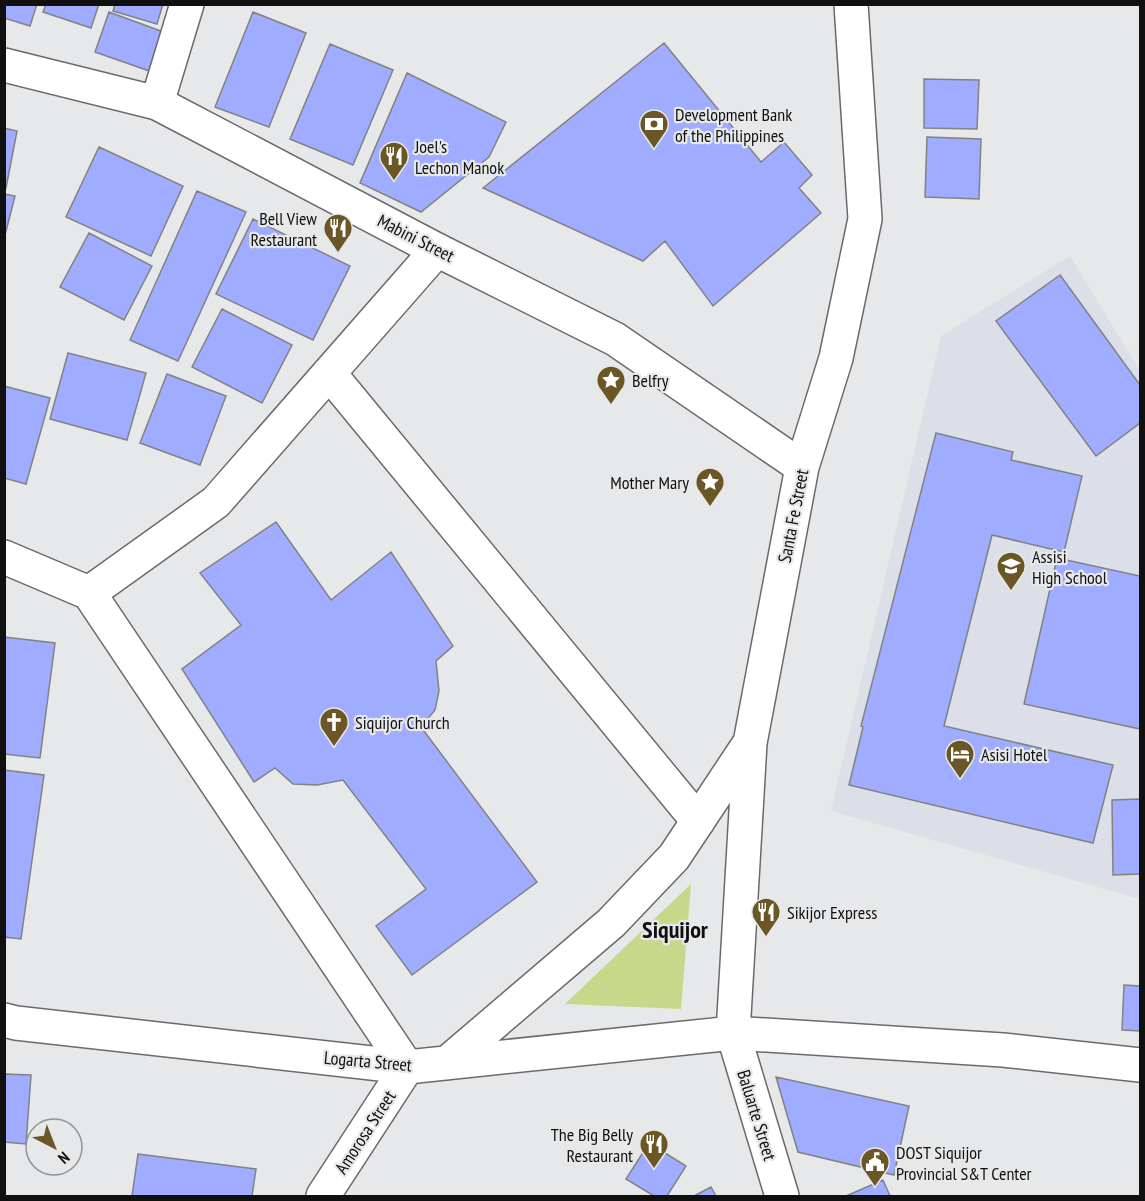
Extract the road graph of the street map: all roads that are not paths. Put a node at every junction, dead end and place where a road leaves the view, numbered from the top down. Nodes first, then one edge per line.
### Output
1 (187, 4) edge
2 (850, 4) edge
3 (4, 65) edge
4 (157, 103) junction
5 (437, 250) junction
6 (329, 373) junction
7 (802, 467) junction
8 (4, 557) edge
9 (89, 593) junction
10 (750, 743) junction
11 (698, 821) junction
12 (4, 1020) edge
13 (733, 1033) junction
14 (447, 1063) junction
15 (1140, 1065) edge
16 (406, 1067) junction
17 (323, 1197) edge
18 (782, 1197) edge

1 - 4 street
2 - 7 street, Santa Fe Street
3 - 4 street, Mabini Street
4 - 5 street, Mabini Street
5 - 6 street
5 - 7 street, Mabini Street
6 - 9 street
6 - 11 street
7 - 10 street, Santa Fe Street
8 - 9 street
9 - 16 street
10 - 11 street
10 - 13 street, Santa Fe Street
11 - 14 street
12 - 16 street, Logarta Street
13 - 14 street, Logarta Street
13 - 15 street, Logarta Street
13 - 18 street, Baluarte Street
14 - 16 street, Logarta Street
16 - 17 street, Amorosa Street

